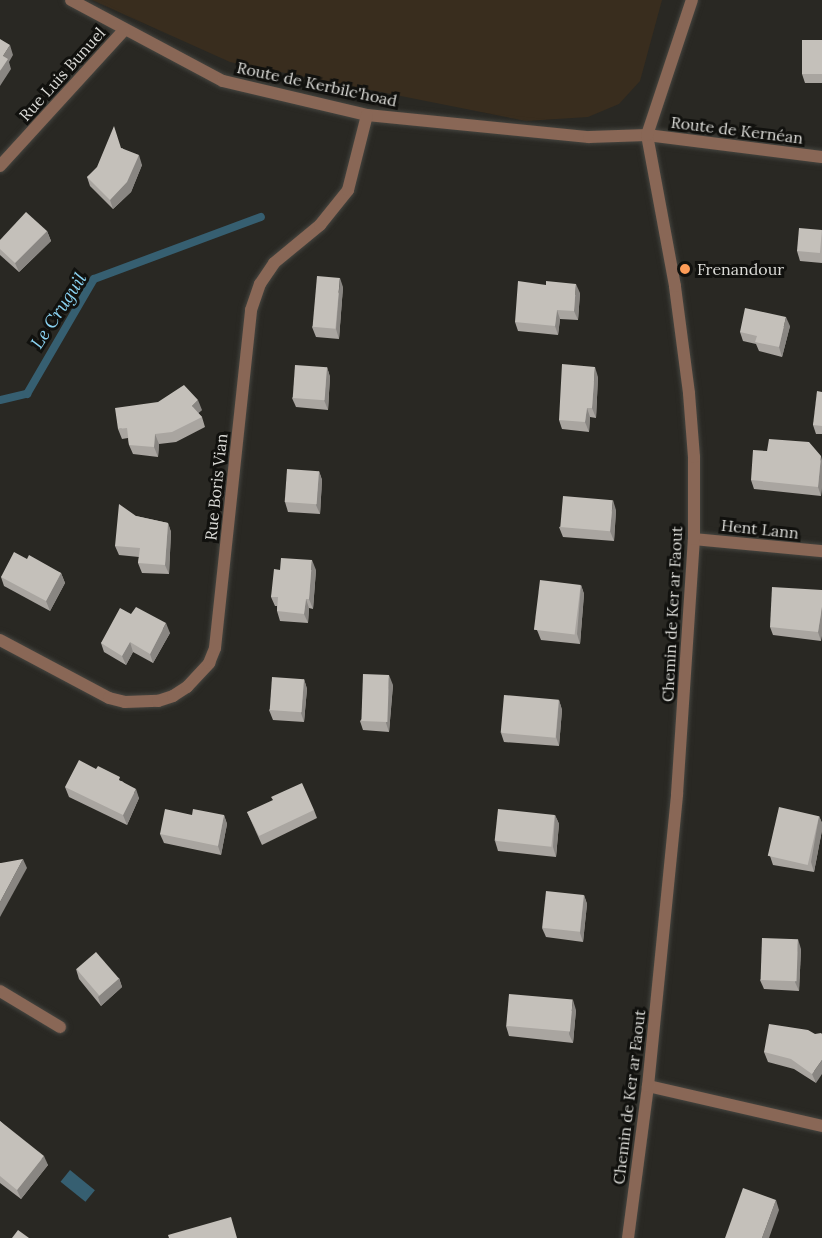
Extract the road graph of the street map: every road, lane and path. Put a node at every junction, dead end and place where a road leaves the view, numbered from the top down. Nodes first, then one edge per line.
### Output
1 (70, 0) edge
2 (692, 0) edge
3 (124, 30) junction
4 (368, 115) junction
5 (648, 135) junction
6 (822, 157) edge
7 (0, 166) edge
8 (694, 539) junction
9 (822, 551) edge
10 (0, 640) edge
11 (0, 991) edge
12 (60, 1027) dead end
13 (648, 1086) junction
14 (822, 1126) edge
15 (628, 1238) edge

1 - 3 street, Route de Kerbilc'hoad
2 - 5 street, Chemin de Ker ar Faout
3 - 4 street, Route de Kerbilc'hoad
3 - 7 street, Rue Luis Bunuel
4 - 5 street, Route de Kerbilc'hoad
4 - 10 street, Rue Boris Vian
5 - 6 street, Route de Kernéan
5 - 8 street, Chemin de Ker ar Faout
8 - 9 street, Hent Lann
8 - 13 street, Chemin de Ker ar Faout
11 - 12 street
13 - 14 street
13 - 15 street, Chemin de Ker ar Faout

